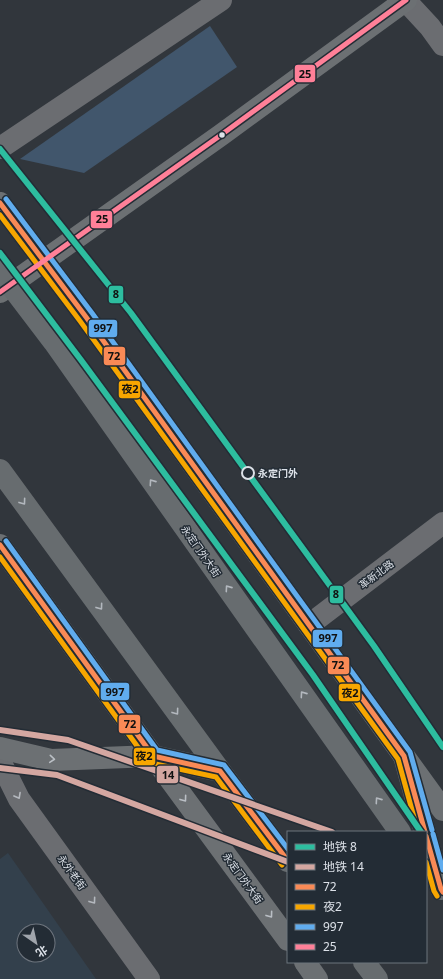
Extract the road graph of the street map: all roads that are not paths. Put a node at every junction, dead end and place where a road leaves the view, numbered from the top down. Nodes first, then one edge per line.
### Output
1 (220, 0) edge
2 (405, 0) edge
3 (443, 45) edge
4 (0, 148) edge
5 (0, 203) edge
6 (44, 261) junction
7 (4, 282) edge
8 (0, 470) edge
9 (443, 523) edge
10 (0, 545) edge
11 (309, 625) junction
12 (0, 748) edge
13 (153, 756) junction
14 (404, 756) junction
15 (0, 761) edge
16 (220, 771) junction
17 (443, 810) edge
18 (399, 831) edge
19 (425, 831) edge
20 (427, 839) edge
21 (287, 860) edge
22 (427, 869) edge
23 (442, 891) edge
24 (287, 939) edge
25 (305, 963) edge
26 (365, 963) edge
27 (149, 979) edge
28 (317, 979) edge
29 (377, 979) edge

1 - 4 street
2 - 3 street
2 - 6 street
5 - 6 street
6 - 7 street
6 - 11 street
18 -> 7 highway, 永定门外大街
8 -> 16 highway
9 - 11 street, 革新北路
10 - 13 street, 永定门外大街
11 - 14 street
12 -> 13 street
13 - 16 highway
13 -> 24 street, 永定门外大街
14 - 17 street
14 - 19 highway
15 -> 27 street, 永外老街
16 - 21 highway
20 - 23 highway
22 - 23 highway
25 - 28 street
26 - 29 highway

